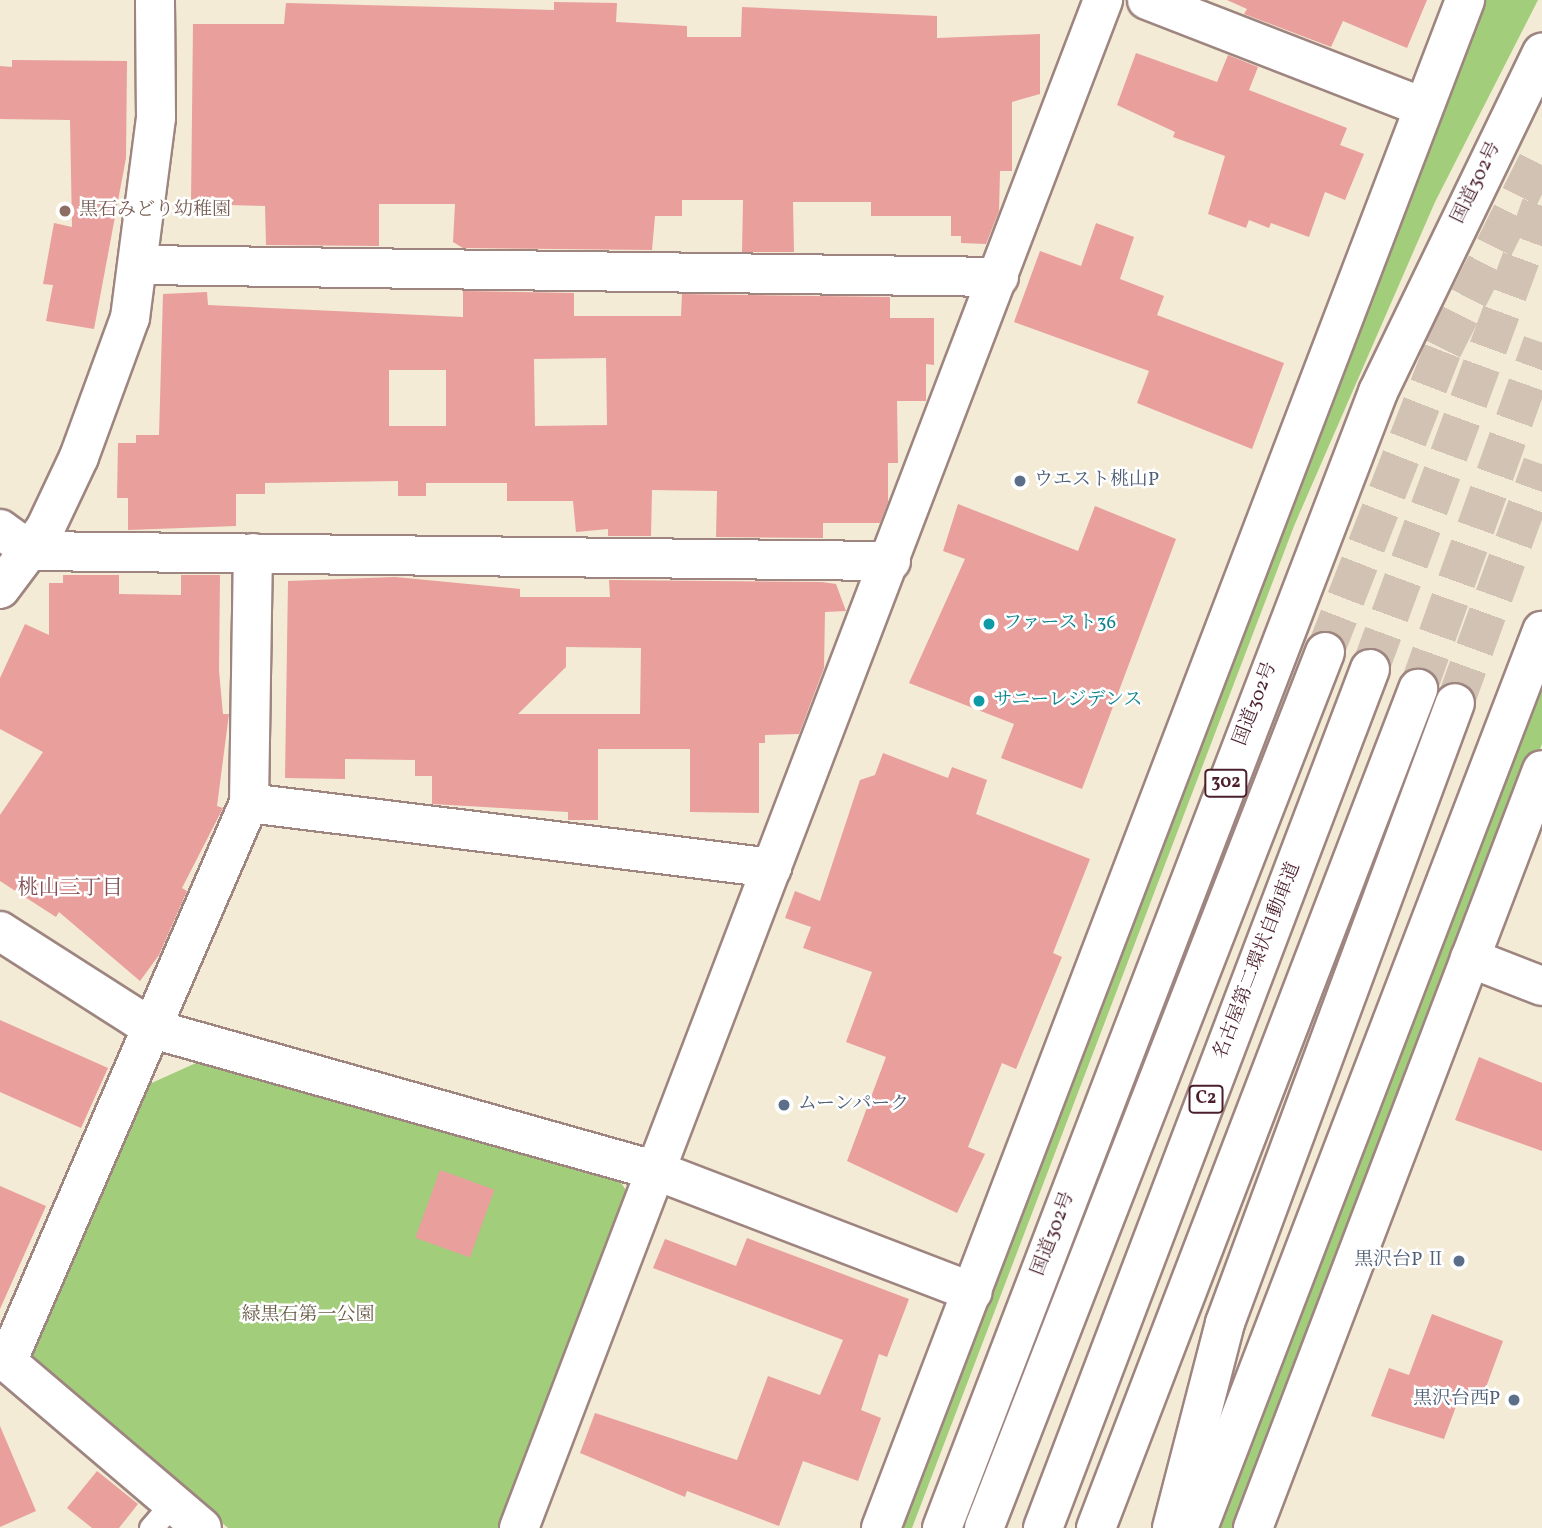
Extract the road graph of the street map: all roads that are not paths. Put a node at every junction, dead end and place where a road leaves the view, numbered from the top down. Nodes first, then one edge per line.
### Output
1 (155, 0) edge
2 (1104, 0) edge
3 (1147, 0) edge
4 (1465, 0) edge
5 (1542, 52) edge
6 (1423, 107) junction
7 (141, 265) junction
8 (999, 278) junction
9 (15, 540) edge
10 (253, 553) junction
11 (891, 561) junction
12 (0, 589) edge
13 (1542, 631) edge
14 (1325, 652) tunnel mouth
15 (1370, 670) tunnel mouth
16 (1418, 689) tunnel mouth
17 (1455, 703) tunnel mouth
18 (1542, 769) edge
19 (249, 803) junction
20 (772, 868) junction
21 (0, 931) edge
22 (1470, 958) junction
23 (1542, 986) edge
24 (153, 1029) junction
25 (657, 1171) junction
26 (973, 1292) junction
27 (5, 1368) edge
28 (162, 1515) edge
29 (202, 1528) edge
30 (519, 1528) edge
31 (881, 1528) edge
32 (942, 1528) edge
33 (984, 1528) edge
34 (1043, 1528) edge
35 (1097, 1528) edge
36 (1172, 1528) edge
37 (1198, 1528) edge
38 (1253, 1528) edge

1 - 7 main road
2 - 8 main road
3 - 6 main road
4 - 6 main road
5 - 32 main road, 国道302号 / 302
6 - 26 main road
7 - 8 main road
7 - 9 main road
8 - 11 main road
9 - 10 main road
9 - 12 main road
10 - 11 main road
10 - 19 main road
11 - 20 main road
13 - 37 main road
14 - 33 main road
15 - 34 main road, 名古屋第二環状自動車道 / C2
16 - 35 main road
17 - 36 main road
18 - 22 main road
19 - 20 main road
19 - 24 main road
20 - 25 main road
21 - 24 main road
22 - 23 main road
22 - 38 main road
24 - 25 main road
24 - 27 main road
25 - 26 main road
25 - 30 main road
26 - 31 main road
27 - 28 main road
28 - 29 main road

